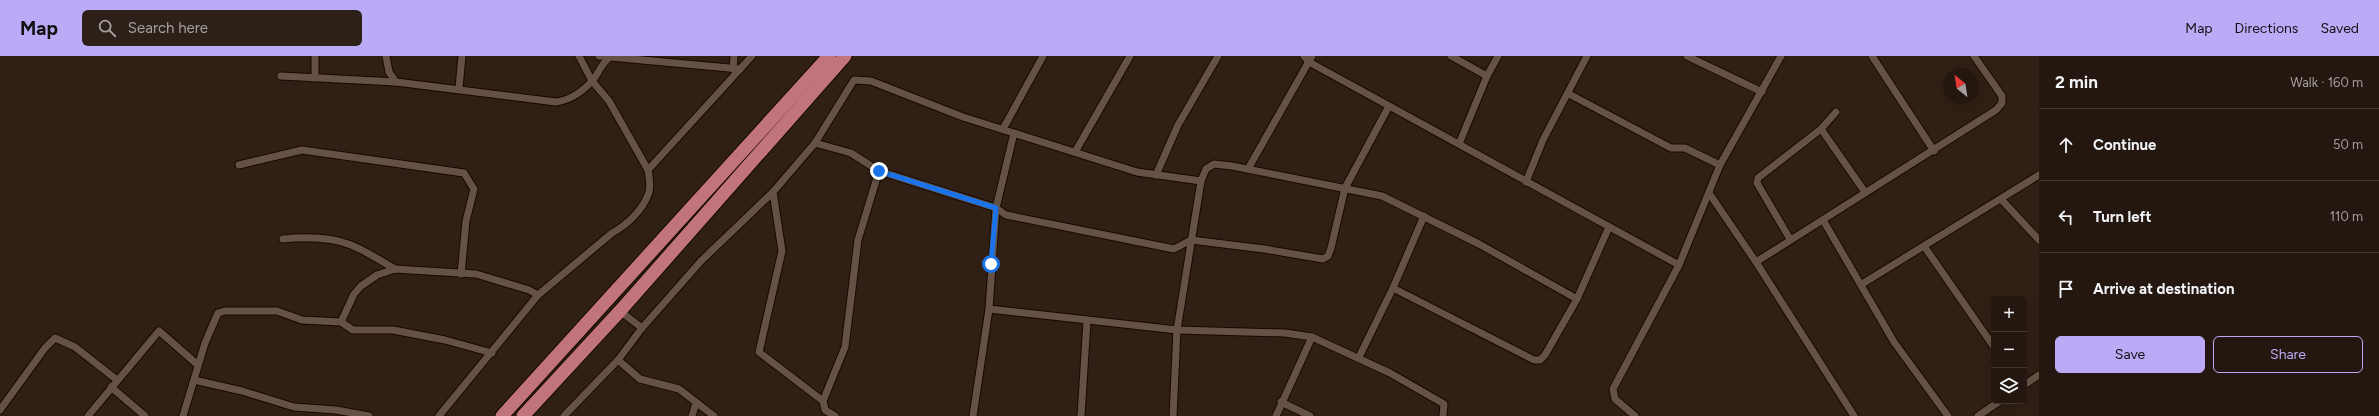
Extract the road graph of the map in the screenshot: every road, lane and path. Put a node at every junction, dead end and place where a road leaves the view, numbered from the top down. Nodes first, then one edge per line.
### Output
1 (315, 56) edge
2 (386, 56) edge
3 (462, 56) edge
4 (579, 56) edge
5 (599, 56) edge
6 (734, 56) edge
7 (752, 56) edge
8 (829, 56) edge
9 (845, 56) edge
10 (1043, 56) edge
11 (1130, 56) edge
12 (1218, 56) edge
13 (1304, 56) edge
14 (1452, 56) edge
15 (1498, 56) edge
16 (1587, 56) edge
17 (1687, 56) edge
18 (1781, 56) edge
19 (1872, 56) edge
20 (1974, 56) edge
21 (609, 58) junction
22 (1697, 58) edge
23 (1311, 59) edge
24 (736, 69) junction
25 (282, 76) dead end
26 (1487, 76) junction
27 (315, 78) junction
28 (592, 81) junction
29 (396, 82) junction
30 (459, 88) junction
31 (1762, 92) junction
32 (1568, 94) junction
33 (1389, 106) junction
34 (1836, 112) dead end
35 (1002, 129) junction
36 (1821, 129) junction
37 (1014, 133) junction
38 (815, 143) junction
39 (1459, 144) junction
40 (1934, 150) junction
41 (1075, 152) junction
42 (239, 165) dead end
43 (1720, 165) junction
44 (1248, 169) junction
45 (648, 170) junction
46 (879, 171) junction
47 (1156, 175) junction
48 (2039, 175) edge
49 (1201, 181) junction
50 (1526, 182) junction
51 (1345, 188) junction
52 (773, 192) junction
53 (1709, 192) junction
54 (1865, 192) junction
55 (2001, 199) junction
56 (996, 208) junction
57 (1424, 216) junction
58 (1823, 220) junction
59 (1609, 228) junction
60 (283, 239) dead end
61 (1790, 239) junction
62 (1191, 240) junction
63 (2039, 240) edge
64 (1924, 246) junction
65 (1756, 262) junction
66 (1679, 265) junction
67 (395, 269) junction
68 (461, 274) junction
69 (1862, 284) junction
70 (1393, 288) junction
71 (538, 295) junction
72 (1576, 299) junction
73 (989, 309) junction
74 (620, 311) junction
75 (1087, 321) junction
76 (341, 322) junction
77 (642, 328) junction
78 (1177, 330) junction
79 (1312, 337) junction
80 (1991, 343) edge
81 (492, 353) junction
82 (1359, 357) junction
83 (618, 360) junction
84 (198, 365) junction
85 (2039, 375) edge
86 (117, 380) junction
87 (194, 380) junction
88 (2027, 383) edge
89 (111, 388) junction
90 (823, 400) junction
91 (1281, 402) junction
92 (696, 403) junction
93 (1996, 404) edge
94 (0, 410) edge
95 (88, 416) edge
96 (145, 416) edge
97 (184, 416) edge
98 (369, 416) edge
99 (439, 416) edge
100 (502, 416) edge
101 (523, 416) edge
102 (564, 416) edge
103 (692, 416) edge
104 (714, 416) edge
105 (835, 416) edge
106 (973, 416) edge
107 (1081, 416) edge
108 (1172, 416) edge
109 (1276, 416) edge
110 (1310, 416) edge
111 (1443, 416) edge
112 (1635, 416) edge
113 (1854, 416) edge
114 (1948, 416) edge
115 (1978, 416) edge

1 - 27 street
2 - 29 street
3 - 30 street
4 - 28 street
5 - 21 street
6 - 24 street
7 - 24 street
8 - 100 highway
9 - 74 highway
10 - 35 street
11 - 41 street
12 - 47 street
13 - 23 street
14 - 26 street
15 - 26 street
16 - 32 street
17 - 22 street
18 - 31 street
19 - 40 street
20 - 40 street
21 - 24 street
21 - 28 street
22 - 31 street
23 - 33 street
23 - 44 street
24 - 45 street
25 - 27 street
26 - 39 street
27 - 29 street
28 - 30 street
28 - 45 street
29 - 30 street
31 - 43 street
32 - 43 street
32 - 50 street
33 - 39 street
33 - 51 street
34 - 36 street
35 - 37 street
35 - 38 street
36 - 54 street
36 - 61 street
37 - 41 street
37 - 56 street
38 - 46 street
38 - 52 street
39 - 50 street
40 - 54 street
41 - 47 street
42 - 68 street
43 - 53 street
44 - 49 street
44 - 51 street
45 - 71 street
46 - 56 street
46 - 90 street
47 - 49 street
48 - 55 street
49 - 62 street
50 - 59 street
51 - 57 street
51 - 62 street
52 - 77 street
52 - 90 street
53 - 65 street
53 - 66 street
54 - 58 street
55 - 63 street
55 - 64 street
56 - 62 street
56 - 73 street
57 - 70 street
57 - 72 street
58 - 61 street
58 - 69 street
59 - 66 street
59 - 72 street
60 - 67 street
61 - 65 street
62 - 78 street
64 - 69 street
64 - 80 street
65 - 113 street
66 - 112 street
67 - 68 street
67 - 76 street
68 - 71 street
69 - 114 street
70 - 72 street
70 - 82 street
71 - 81 street
73 - 75 street
73 - 106 street
74 - 77 street
74 - 101 highway
75 - 78 street
75 - 107 street
76 - 81 street
76 - 84 street
77 - 83 street
78 - 79 street
78 - 108 street
79 - 82 street
79 - 91 street
81 - 99 street
82 - 111 street
83 - 92 street
83 - 102 street
84 - 86 street
84 - 87 street
85 - 88 street
86 - 89 street
86 - 94 street
87 - 97 street
87 - 98 street
89 - 95 street
89 - 96 street
90 - 105 street
91 - 109 street
91 - 110 street
92 - 103 street
92 - 104 street
93 - 115 street

